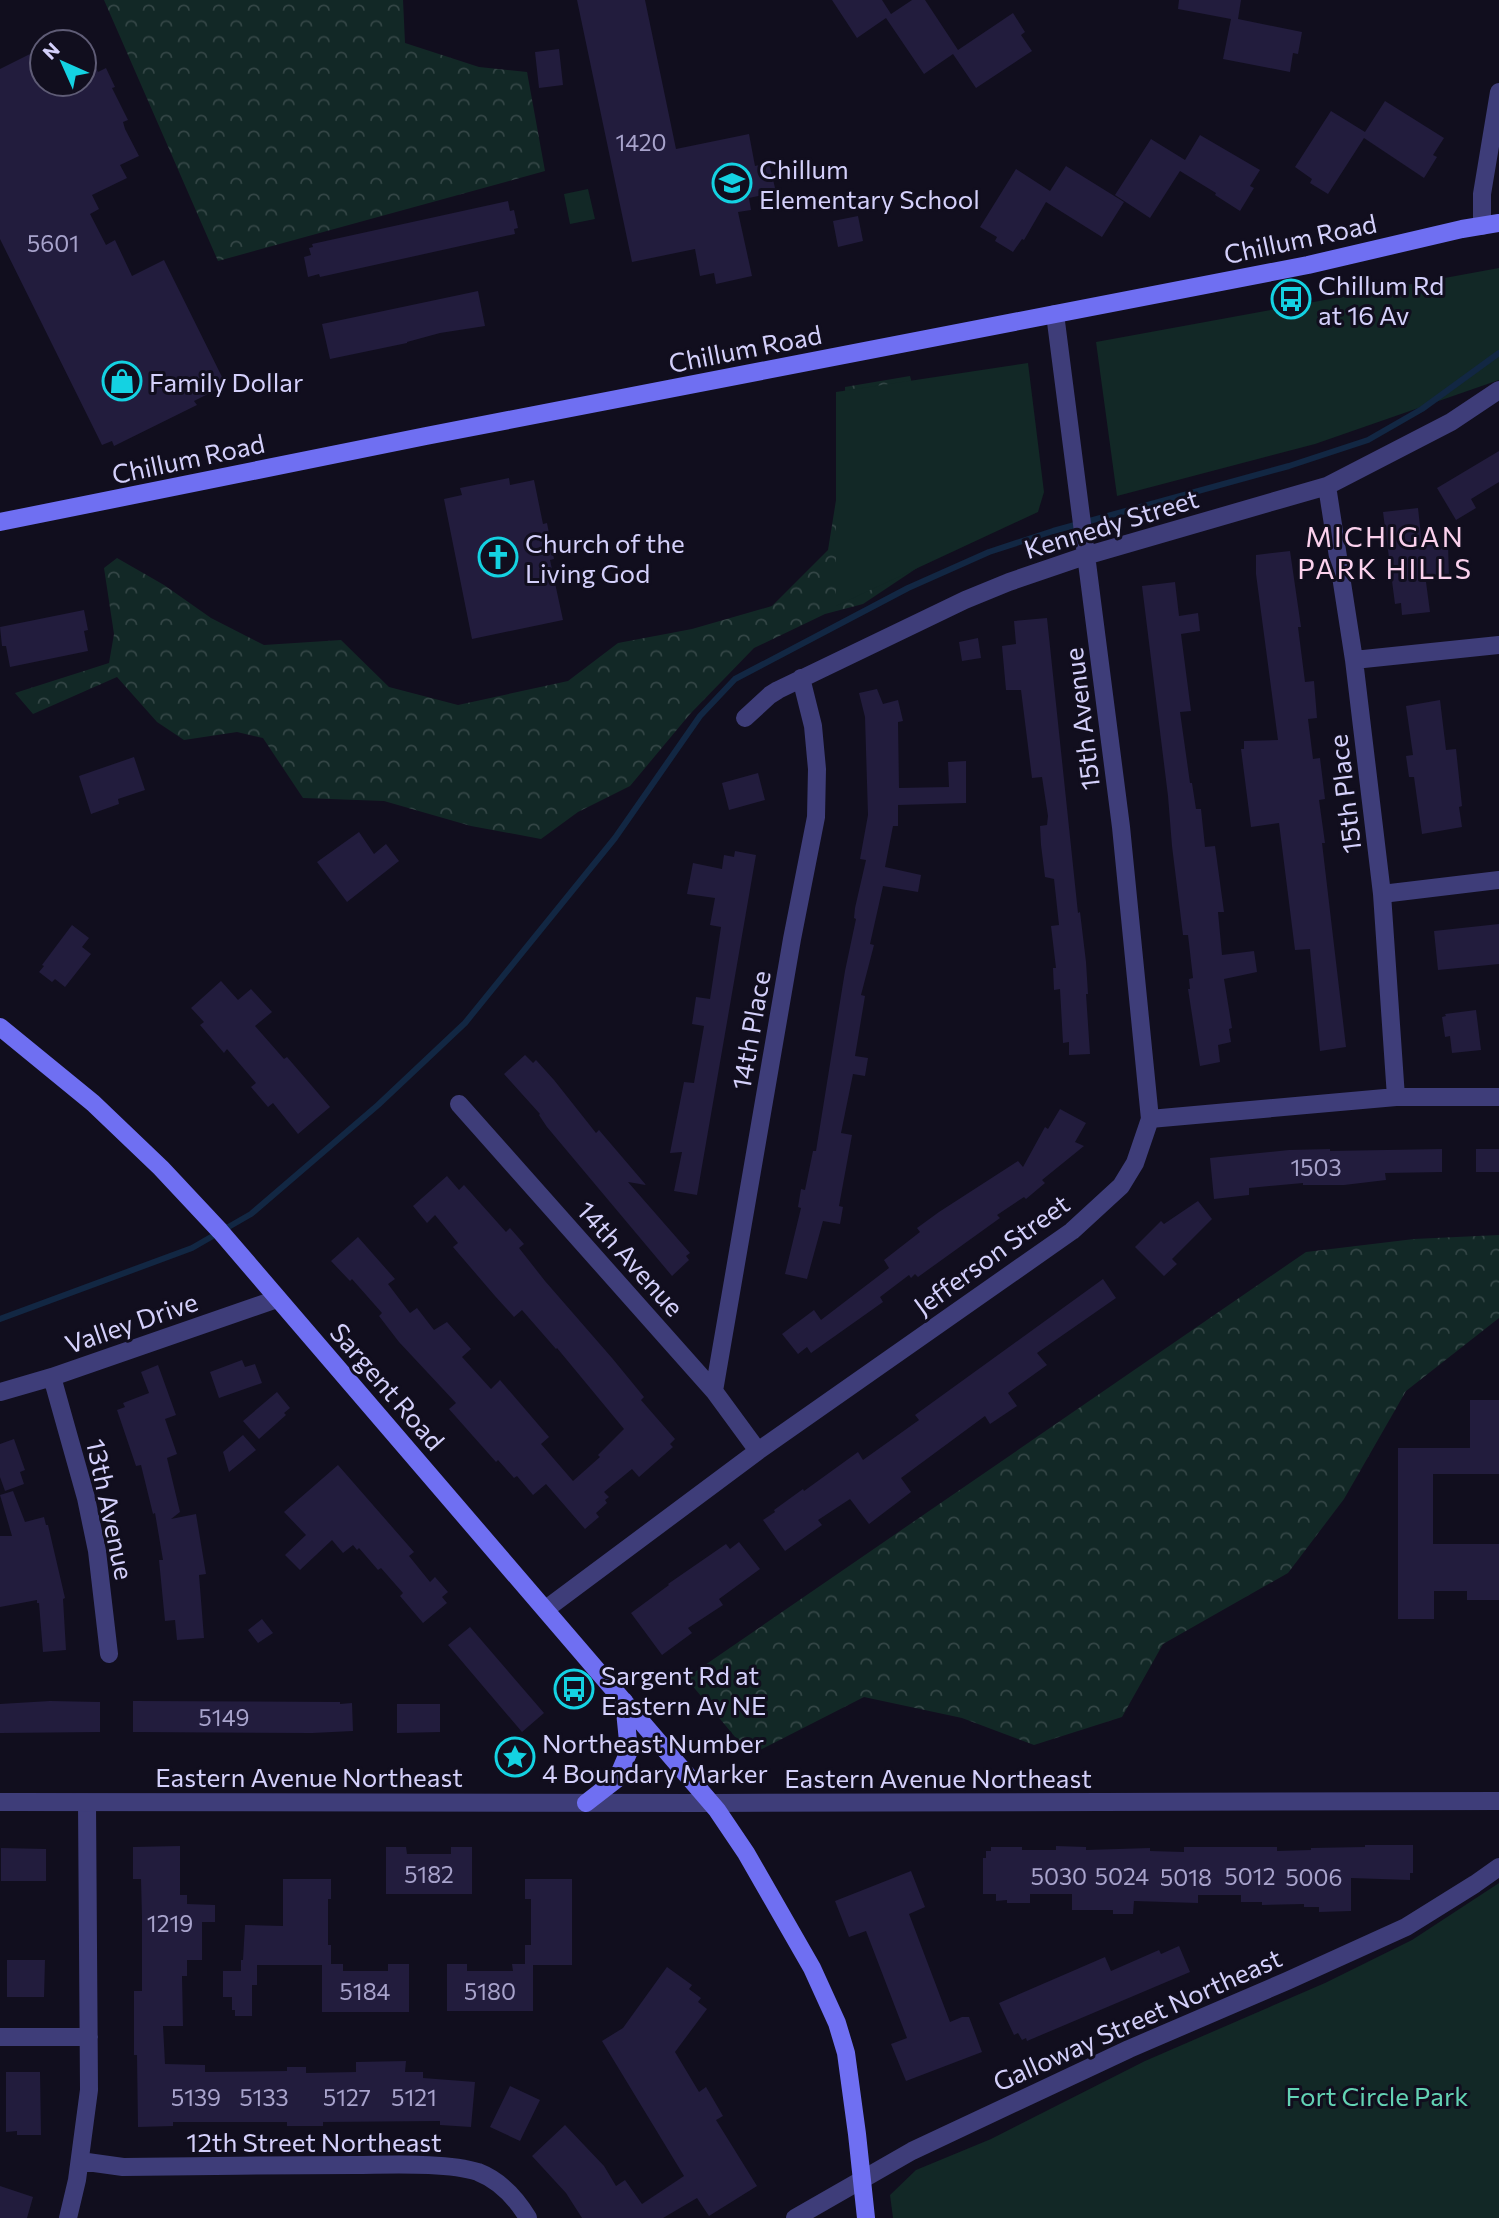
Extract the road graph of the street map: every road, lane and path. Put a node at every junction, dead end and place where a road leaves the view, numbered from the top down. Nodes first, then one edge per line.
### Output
1 (1499, 92) edge
2 (1490, 225) edge
3 (1055, 314) junction
4 (1499, 390) edge
5 (1327, 486) junction
6 (0, 522) edge
7 (1085, 556) junction
8 (1499, 645) edge
9 (1354, 660) junction
10 (801, 678) junction
11 (745, 718) dead end
12 (1499, 880) edge
13 (1382, 894) junction
14 (0, 1027) edge
15 (1396, 1097) junction
16 (1499, 1097) edge
17 (459, 1104) dead end
18 (1150, 1119) junction
19 (278, 1299) junction
20 (52, 1377) junction
21 (714, 1391) junction
22 (0, 1392) edge
23 (758, 1451) junction
24 (546, 1609) junction
25 (109, 1654) dead end
26 (624, 1701) junction
27 (1499, 1801) edge
28 (0, 1802) edge
29 (87, 1803) junction
30 (586, 1803) junction
31 (711, 1803) junction
32 (1499, 1867) edge
33 (0, 2037) edge
34 (89, 2037) junction
35 (80, 2161) junction
36 (862, 2179) junction
37 (68, 2218) edge
38 (528, 2218) edge
39 (795, 2218) edge
40 (866, 2218) edge

1 - 2 street
2 - 3 main road, Chillum Road
3 - 6 main road, Chillum Road
3 - 7 street, 15th Avenue
4 - 5 street, Kennedy Street
5 - 7 street, Kennedy Street
5 - 9 street, 15th Place
7 - 10 street, Kennedy Street
7 - 18 street, 15th Avenue
8 - 9 street
9 - 13 street, 15th Place
10 - 11 street, Kennedy Street
10 - 21 street, 14th Place
12 - 13 street
13 - 15 street, 15th Place
14 - 19 main road, Sargent Road
15 - 16 street
15 - 18 street
17 - 21 street, 14th Avenue
18 - 23 street, Jefferson Street
19 - 20 street, Valley Drive
19 - 24 main road, Sargent Road
20 - 22 street, Valley Drive
20 - 25 street, 13th Avenue
21 - 23 street, 14th Avenue
23 - 24 street, Jefferson Street
24 - 26 main road, Sargent Road
26 - 30 main road
26 - 31 main road, Sargent Road
27 - 31 street, Eastern Avenue Northeast
28 - 29 street, Eastern Avenue Northeast
29 - 30 street, Eastern Avenue Northeast
29 - 34 street
30 - 31 street, Eastern Avenue Northeast
31 - 36 main road, Sargent Road
32 - 36 street, Galloway Street Northeast
33 - 34 street
34 - 35 street
35 - 37 street
35 - 38 street, 12th Street Northeast
36 - 39 street, Galloway Street Northeast
36 - 40 main road, Sargent Road

